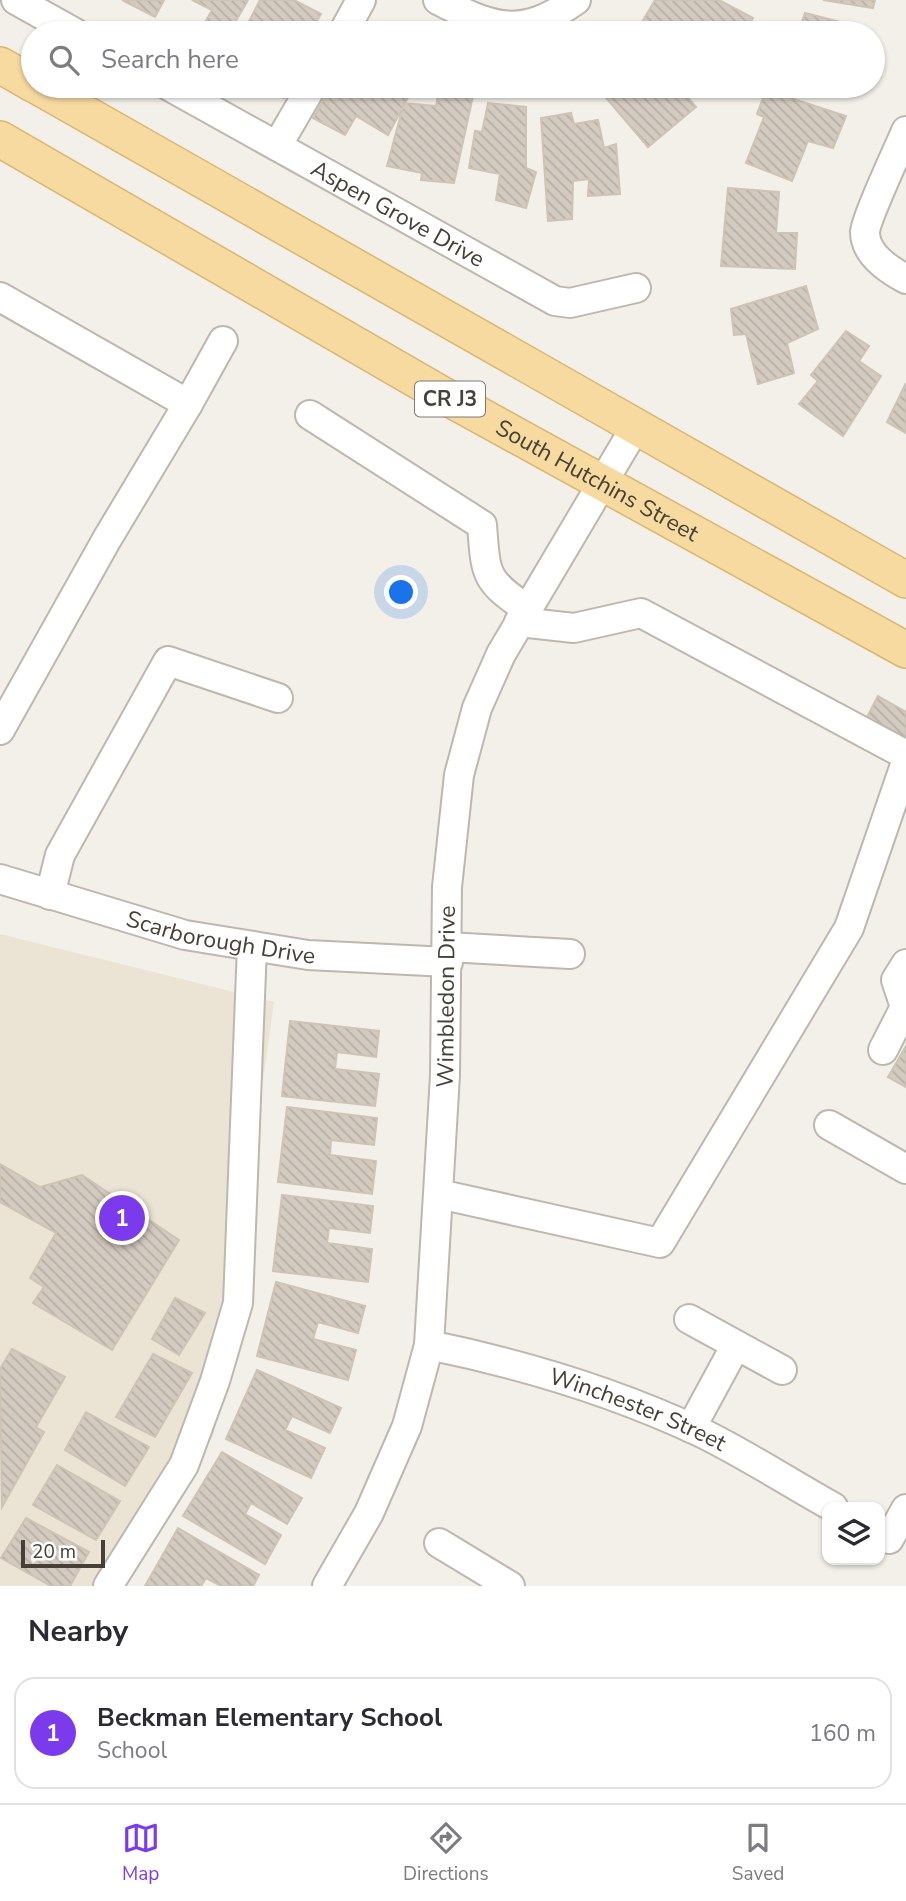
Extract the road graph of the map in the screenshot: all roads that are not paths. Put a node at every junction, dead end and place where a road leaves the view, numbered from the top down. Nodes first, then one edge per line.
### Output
1 (16, 0) edge
2 (361, 0) edge
3 (438, 0) edge
4 (576, 0) edge
5 (54, 21) edge
6 (350, 21) edge
7 (480, 21) edge
8 (536, 21) edge
9 (0, 65) edge
10 (21, 77) edge
11 (58, 98) edge
12 (191, 98) edge
13 (305, 98) edge
14 (906, 131) edge
15 (0, 139) edge
16 (277, 146) junction
17 (906, 279) edge
18 (636, 288) dead end
19 (0, 297) edge
20 (223, 341) dead end
21 (187, 404) junction
22 (310, 415) dead end
23 (635, 428) junction
24 (602, 483) junction
25 (906, 580) edge
26 (523, 615) junction
27 (906, 650) edge
28 (278, 698) dead end
29 (0, 730) edge
30 (906, 755) edge
31 (906, 762) edge
32 (0, 879) edge
33 (50, 894) junction
34 (251, 946) junction
35 (448, 954) junction
36 (570, 954) dead end
37 (906, 964) edge
38 (883, 1050) dead end
39 (830, 1125) dead end
40 (906, 1169) edge
41 (439, 1194) junction
42 (689, 1319) dead end
43 (429, 1345) junction
44 (736, 1345) junction
45 (782, 1370) dead end
46 (691, 1428) junction
47 (824, 1502) edge
48 (906, 1509) edge
49 (891, 1540) edge
50 (439, 1543) dead end
51 (108, 1586) edge
52 (327, 1586) edge
53 (510, 1586) edge

1 - 5 street
2 - 6 street
3 - 7 street
4 - 8 street
9 - 10 main road
11 - 23 main road
12 - 16 street, Aspen Grove Drive
13 - 16 street
14 - 17 street
15 - 24 main road, South Hutchins Street / CR J3
16 - 18 street, Aspen Grove Drive
19 - 21 street
20 - 21 street
21 - 29 street
22 - 26 street
23 - 24 street, Wimbledon Drive
23 - 25 main road
24 - 26 street, Wimbledon Drive
24 - 27 main road, South Hutchins Street / CR J3
26 - 30 street
26 - 35 street, Wimbledon Drive
28 - 33 street
31 - 41 street
32 - 33 street, Scarborough Drive
33 - 34 street, Scarborough Drive
34 - 35 street, Scarborough Drive
34 - 51 street
35 - 36 street, Scarborough Drive
35 - 41 street, Wimbledon Drive
37 - 38 street
39 - 40 street
41 - 43 street, Wimbledon Drive
42 - 44 street
43 - 46 street, Winchester Street
43 - 52 street, Wimbledon Drive
44 - 45 street
44 - 46 street
46 - 47 street, Winchester Street
48 - 49 street
50 - 53 street

